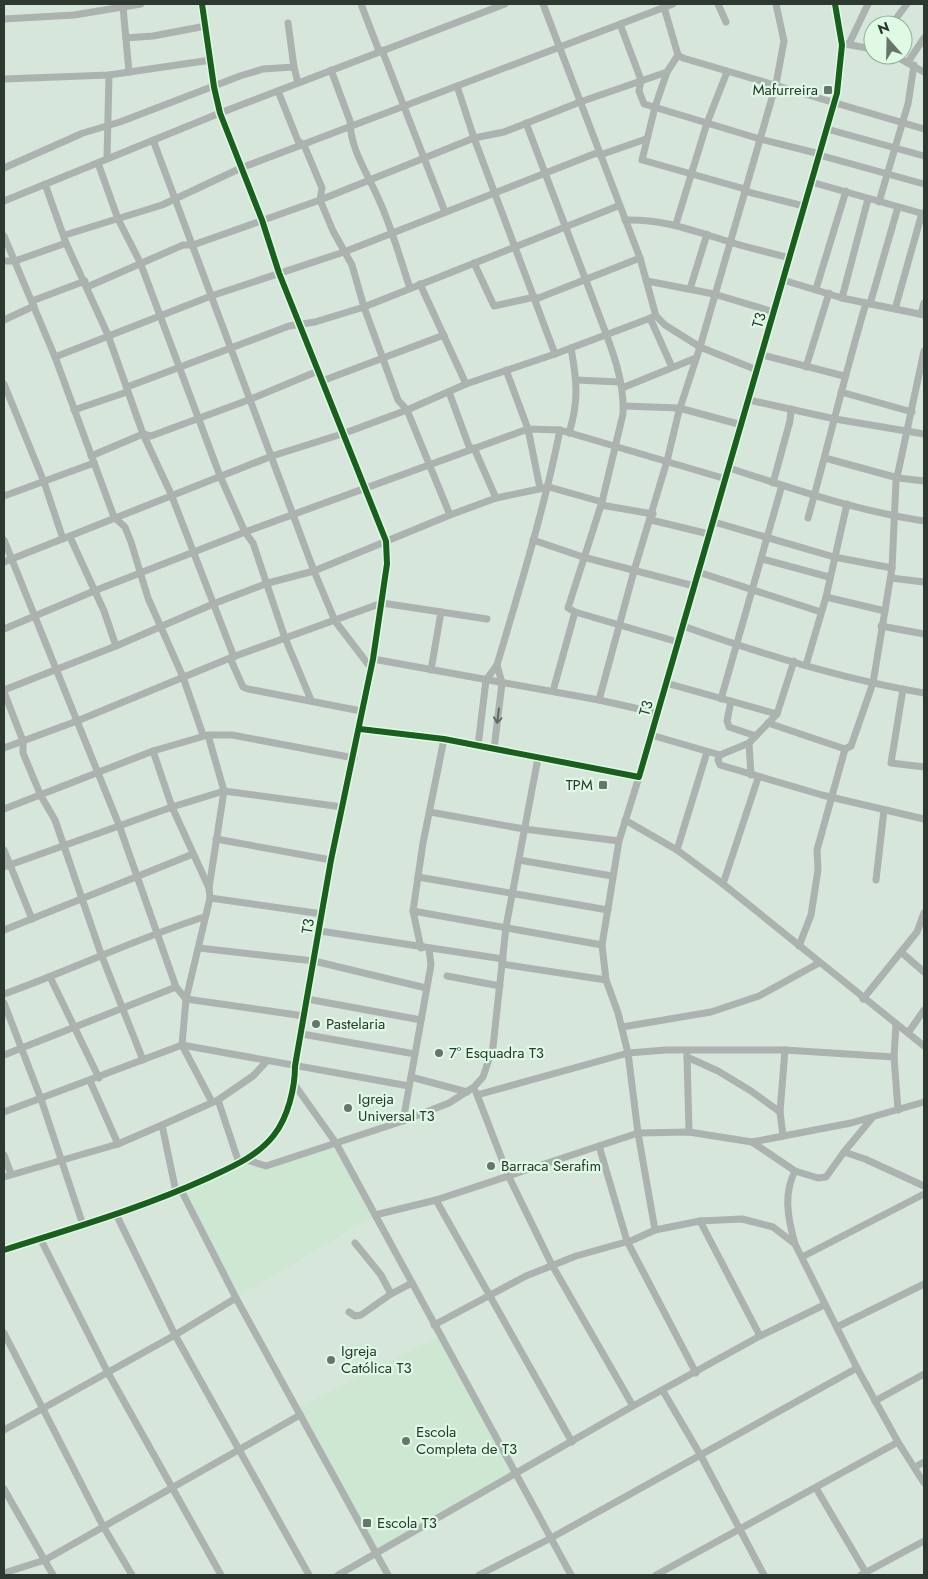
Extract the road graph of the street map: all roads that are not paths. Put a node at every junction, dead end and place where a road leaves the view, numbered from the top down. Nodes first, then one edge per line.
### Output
1 (141, 4) edge
2 (202, 4) edge
3 (361, 4) edge
4 (505, 4) edge
5 (543, 4) edge
6 (673, 4) edge
7 (718, 4) edge
8 (776, 4) edge
9 (835, 4) edge
10 (868, 4) edge
11 (908, 4) edge
12 (123, 7) junction
13 (664, 7) junction
14 (899, 15) edge
15 (4, 19) edge
16 (726, 22) dead end
17 (288, 23) dead end
18 (620, 24) junction
19 (206, 26) junction
20 (126, 38) junction
21 (924, 38) edge
22 (846, 44) junction
23 (863, 47) edge
24 (558, 48) junction
25 (380, 50) junction
26 (678, 55) junction
27 (913, 59) edge
28 (211, 60) junction
29 (913, 64) edge
30 (911, 65) edge
31 (294, 67) junction
32 (330, 70) junction
33 (129, 72) junction
34 (667, 72) junction
35 (727, 72) junction
36 (924, 72) edge
37 (109, 75) junction
38 (4, 79) edge
39 (641, 80) junction
40 (298, 83) junction
41 (776, 84) junction
42 (457, 86) junction
43 (214, 87) junction
44 (278, 91) junction
45 (580, 102) junction
46 (834, 102) junction
47 (402, 107) junction
48 (655, 107) junction
49 (220, 113) junction
50 (903, 122) junction
51 (526, 123) junction
52 (707, 123) junction
53 (107, 126) junction
54 (349, 128) junction
55 (826, 129) junction
56 (924, 129) edge
57 (474, 138) junction
58 (646, 138) junction
59 (760, 139) junction
60 (153, 140) junction
61 (304, 145) junction
62 (895, 147) junction
63 (600, 154) junction
64 (819, 154) junction
65 (924, 156) edge
66 (422, 157) junction
67 (106, 158) junction
68 (98, 162) junction
69 (4, 168) edge
70 (241, 168) junction
71 (888, 173) junction
72 (545, 174) junction
73 (692, 174) junction
74 (369, 178) junction
75 (812, 182) junction
76 (45, 184) junction
77 (924, 184) edge
78 (745, 190) junction
79 (846, 191) junction
80 (496, 193) junction
81 (174, 198) junction
82 (4, 199) edge
83 (868, 199) junction
84 (320, 200) junction
85 (879, 202) junction
86 (618, 206) junction
87 (804, 206) junction
88 (898, 207) junction
89 (444, 212) junction
90 (923, 214) edge
91 (118, 218) junction
92 (262, 220) junction
93 (625, 220) junction
94 (676, 224) junction
95 (566, 227) junction
96 (391, 232) junction
97 (707, 234) junction
98 (4, 236) edge
99 (65, 239) junction
100 (728, 242) junction
101 (193, 244) junction
102 (515, 247) junction
103 (344, 252) junction
104 (640, 258) junction
105 (790, 258) junction
106 (4, 261) edge
107 (15, 261) junction
108 (140, 262) junction
109 (474, 263) junction
110 (278, 272) junction
111 (586, 280) junction
112 (783, 280) junction
113 (647, 281) junction
114 (86, 284) junction
115 (420, 284) junction
116 (410, 288) junction
117 (690, 289) junction
118 (816, 289) junction
119 (829, 293) junction
120 (714, 294) junction
121 (211, 296) junction
122 (535, 298) junction
123 (842, 298) junction
124 (868, 303) junction
125 (924, 303) edge
126 (33, 304) junction
127 (364, 307) junction
128 (895, 309) junction
129 (774, 312) junction
130 (923, 315) edge
131 (161, 316) junction
132 (653, 317) junction
133 (4, 320) edge
134 (300, 325) junction
135 (605, 334) junction
136 (108, 335) junction
137 (444, 335) junction
138 (700, 347) junction
139 (232, 348) junction
140 (571, 348) junction
141 (924, 351) edge
142 (555, 354) junction
143 (762, 355) junction
144 (54, 357) junction
145 (696, 358) junction
146 (382, 359) junction
147 (672, 367) junction
148 (806, 367) junction
149 (180, 368) junction
150 (506, 370) junction
151 (757, 370) junction
152 (318, 371) junction
153 (844, 376) junction
154 (576, 380) junction
155 (322, 381) junction
156 (4, 384) edge
157 (466, 384) junction
158 (621, 385) junction
159 (127, 390) junction
160 (449, 392) junction
161 (841, 392) junction
162 (251, 399) junction
163 (749, 400) junction
164 (624, 406) junction
165 (680, 408) junction
166 (791, 409) junction
167 (74, 410) junction
168 (407, 410) junction
169 (912, 412) junction
170 (200, 418) junction
171 (835, 419) junction
172 (742, 425) junction
173 (528, 429) junction
174 (560, 430) junction
175 (906, 431) junction
176 (345, 433) junction
177 (142, 434) junction
178 (569, 434) junction
179 (924, 434) edge
180 (615, 445) junction
181 (472, 448) junction
182 (272, 456) junction
183 (825, 458) junction
184 (92, 460) junction
185 (667, 461) junction
186 (429, 464) junction
187 (729, 468) junction
188 (220, 476) junction
189 (898, 478) junction
190 (726, 479) junction
191 (924, 481) edge
192 (44, 482) junction
193 (773, 482) junction
194 (782, 485) junction
195 (549, 487) junction
196 (365, 488) junction
197 (540, 488) junction
198 (171, 494) junction
199 (815, 494) junction
200 (4, 496) edge
201 (496, 498) junction
202 (602, 504) junction
203 (847, 504) junction
204 (450, 515) junction
205 (294, 516) junction
206 (896, 516) junction
207 (114, 517) junction
208 (652, 517) junction
209 (808, 518) dead end
210 (924, 520) edge
211 (714, 522) junction
212 (245, 532) junction
213 (709, 534) junction
214 (768, 537) junction
215 (66, 538) junction
216 (4, 540) edge
217 (534, 540) junction
218 (386, 541) junction
219 (193, 554) junction
220 (583, 557) junction
221 (834, 557) junction
222 (12, 558) junction
223 (762, 559) junction
224 (4, 562) edge
225 (892, 568) junction
226 (314, 571) junction
227 (634, 571) junction
228 (698, 572) junction
229 (141, 574) junction
230 (829, 577) junction
231 (891, 578) junction
232 (924, 582) edge
233 (268, 583) junction
234 (694, 586) junction
235 (754, 589) junction
236 (94, 591) junction
237 (826, 597) junction
238 (382, 603) junction
239 (213, 604) junction
240 (885, 611) junction
241 (442, 612) junction
242 (575, 612) junction
243 (821, 612) junction
244 (34, 617) junction
245 (487, 619) dead end
246 (335, 621) junction
247 (620, 624) junction
248 (162, 626) junction
249 (683, 626) junction
250 (881, 626) junction
251 (4, 629) edge
252 (924, 634) edge
253 (285, 638) junction
254 (678, 642) junction
255 (116, 646) junction
256 (738, 646) junction
257 (232, 657) junction
258 (373, 659) junction
259 (794, 661) junction
260 (496, 665) junction
261 (806, 665) junction
262 (371, 668) junction
263 (55, 670) junction
264 (431, 670) junction
265 (183, 678) junction
266 (486, 680) junction
267 (502, 683) junction
268 (666, 683) junction
269 (873, 683) junction
270 (903, 689) junction
271 (4, 691) edge
272 (553, 691) junction
273 (924, 693) edge
274 (721, 699) junction
275 (311, 700) junction
276 (599, 700) junction
277 (730, 701) junction
278 (362, 711) junction
279 (657, 713) junction
280 (777, 714) junction
281 (77, 720) junction
282 (768, 723) junction
283 (360, 728) junction
284 (205, 735) junction
285 (651, 735) junction
286 (756, 736) junction
287 (444, 740) junction
288 (23, 741) junction
289 (749, 743) junction
290 (478, 746) junction
291 (4, 748) edge
292 (494, 749) junction
293 (845, 749) junction
294 (153, 751) junction
295 (707, 752) junction
296 (720, 755) junction
297 (354, 758) junction
298 (538, 758) junction
299 (924, 766) edge
300 (98, 773) junction
301 (750, 775) junction
302 (639, 777) junction
303 (758, 778) junction
304 (224, 791) junction
305 (41, 796) junction
306 (831, 798) junction
307 (172, 807) junction
308 (342, 807) junction
309 (4, 809) edge
310 (884, 810) junction
311 (430, 812) junction
312 (924, 819) edge
313 (625, 820) junction
314 (119, 826) junction
315 (524, 829) junction
316 (216, 839) junction
317 (619, 841) junction
318 (64, 846) junction
319 (4, 850) edge
320 (676, 850) junction
321 (193, 854) junction
322 (331, 860) junction
323 (519, 860) junction
324 (7, 866) edge
325 (137, 876) junction
326 (612, 876) junction
327 (418, 877) junction
328 (876, 880) dead end
329 (723, 884) junction
330 (209, 888) junction
331 (513, 893) junction
332 (81, 898) junction
333 (210, 898) junction
334 (608, 910) junction
335 (413, 911) junction
336 (924, 912) edge
337 (322, 914) junction
338 (204, 917) junction
339 (32, 919) junction
340 (506, 927) junction
341 (4, 930) edge
342 (320, 931) junction
343 (157, 932) junction
344 (602, 945) junction
345 (799, 946) junction
346 (199, 948) junction
347 (421, 948) junction
348 (429, 949) junction
349 (901, 952) junction
350 (101, 954) junction
351 (314, 961) junction
352 (502, 962) junction
353 (819, 963) junction
354 (924, 972) edge
355 (447, 976) dead end
356 (50, 978) junction
357 (606, 980) junction
358 (500, 986) junction
359 (176, 987) junction
360 (426, 988) junction
361 (4, 994) edge
362 (186, 999) junction
363 (307, 999) junction
364 (863, 999) junction
365 (4, 1003) edge
366 (123, 1008) junction
367 (924, 1010) edge
368 (304, 1016) junction
369 (421, 1020) junction
370 (896, 1024) junction
371 (74, 1027) junction
372 (622, 1027) junction
373 (908, 1033) junction
374 (302, 1034) junction
375 (182, 1045) junction
376 (924, 1046) edge
377 (21, 1049) junction
378 (785, 1050) junction
379 (628, 1053) junction
380 (687, 1053) junction
381 (415, 1054) junction
382 (4, 1055) edge
383 (894, 1057) junction
384 (143, 1060) junction
385 (266, 1062) junction
386 (295, 1066) junction
387 (411, 1077) junction
388 (99, 1078) junction
389 (90, 1081) junction
390 (294, 1084) junction
391 (409, 1086) junction
392 (474, 1087) junction
393 (467, 1092) junction
394 (477, 1095) junction
395 (41, 1099) junction
396 (215, 1101) junction
397 (924, 1102) edge
398 (898, 1110) junction
399 (4, 1112) edge
400 (780, 1112) junction
401 (873, 1117) junction
402 (403, 1121) junction
403 (162, 1125) junction
404 (690, 1132) junction
405 (638, 1133) junction
406 (783, 1136) junction
407 (752, 1142) junction
408 (336, 1143) junction
409 (118, 1144) junction
410 (599, 1146) junction
411 (844, 1152) junction
412 (4, 1155) edge
413 (60, 1160) junction
414 (247, 1160) junction
415 (239, 1163) junction
416 (794, 1171) junction
417 (7, 1175) edge
418 (508, 1175) junction
419 (924, 1186) edge
420 (179, 1191) junction
421 (924, 1194) edge
422 (436, 1200) junction
423 (116, 1214) junction
424 (375, 1215) junction
425 (700, 1221) junction
426 (83, 1225) junction
427 (655, 1230) junction
428 (40, 1238) junction
429 (627, 1241) junction
430 (355, 1243) dead end
431 (794, 1244) junction
432 (4, 1250) edge
433 (802, 1257) junction
434 (552, 1265) junction
435 (412, 1283) junction
436 (924, 1284) edge
437 (391, 1294) junction
438 (489, 1297) junction
439 (236, 1298) junction
440 (824, 1305) junction
441 (349, 1312) dead end
442 (434, 1325) junction
443 (837, 1327) junction
444 (4, 1333) edge
445 (175, 1335) junction
446 (760, 1336) junction
447 (857, 1368) junction
448 (107, 1371) junction
449 (696, 1373) junction
450 (924, 1374) edge
451 (663, 1391) junction
452 (875, 1401) junction
453 (633, 1406) junction
454 (42, 1408) junction
455 (300, 1415) junction
456 (4, 1430) edge
457 (572, 1442) junction
458 (898, 1442) junction
459 (239, 1449) junction
460 (701, 1456) junction
461 (924, 1462) edge
462 (915, 1467) junction
463 (515, 1473) junction
464 (924, 1483) edge
465 (173, 1487) junction
466 (816, 1488) junction
467 (4, 1489) edge
468 (103, 1526) junction
469 (739, 1529) junction
470 (550, 1538) junction
471 (924, 1541) edge
472 (377, 1553) junction
473 (44, 1560) junction
474 (14, 1573) edge
475 (4, 1574) edge
476 (863, 1574) edge
477 (53, 1575) edge
478 (132, 1575) edge
479 (221, 1575) edge
480 (309, 1575) edge
481 (338, 1575) edge
482 (388, 1575) edge
483 (479, 1575) edge
484 (570, 1575) edge
485 (656, 1575) edge
486 (764, 1575) edge

1 - 12 street
2 - 19 street, T3
3 - 25 street
4 - 25 street
5 - 24 street
6 - 13 street
7 - 16 street
8 - 41 street
9 - 22 street, T3
10 - 22 street
11 - 14 street
12 - 15 street
12 - 20 street
13 - 18 street
13 - 26 street
17 - 31 street
18 - 24 street
18 - 39 street
19 - 20 street
19 - 28 street, T3
20 - 33 street
21 - 27 street
22 - 23 street
22 - 46 street, T3
24 - 42 street
24 - 45 street
25 - 32 street
25 - 47 street
26 - 34 street
26 - 35 street
28 - 33 street
28 - 43 street, T3
29 - 36 street
30 - 50 street
31 - 40 street
31 - 43 street
32 - 40 street
32 - 54 street
33 - 37 street
34 - 39 street
34 - 48 street
35 - 41 street
35 - 52 street
37 - 38 street
37 - 53 street
39 - 45 street
39 - 48 street
40 - 44 street
41 - 46 street
41 - 59 street
42 - 47 street
42 - 57 street
43 - 49 street, T3
43 - 53 street
44 - 49 street
44 - 61 street
45 - 51 street
45 - 63 street
46 - 50 street
46 - 55 street, T3
47 - 54 street
47 - 66 street
48 - 52 street
48 - 58 street
49 - 60 street
49 - 70 street, T3
50 - 56 street
50 - 62 street
51 - 57 street
51 - 72 street
52 - 59 street
52 - 73 street
53 - 67 street
53 - 69 street
54 - 61 street
54 - 74 street
55 - 62 street
55 - 64 street, T3
57 - 66 street
57 - 80 street
58 - 63 street
58 - 73 street
59 - 64 street
59 - 78 street
60 - 67 street
60 - 81 street
61 - 70 street
61 - 84 street
62 - 65 street
62 - 71 street
63 - 72 street
63 - 86 street
64 - 71 street
64 - 75 street, T3
66 - 74 street
66 - 89 street
67 - 68 street
68 - 76 street
68 - 91 street
70 - 81 street
70 - 92 street, T3
71 - 77 street
71 - 85 street
72 - 80 street
72 - 95 street
73 - 78 street
73 - 94 street
74 - 84 street
74 - 96 street
75 - 79 street
75 - 87 street, T3
76 - 82 street
76 - 99 street
78 - 87 street
78 - 100 street
79 - 83 street
79 - 118 street
80 - 89 street
80 - 102 street
81 - 91 street
81 - 101 street
83 - 85 street
83 - 123 street
84 - 92 street
84 - 103 street
85 - 88 street
86 - 93 street
86 - 95 street
87 - 105 street, T3
88 - 90 street
88 - 124 street
89 - 96 street
90 - 128 street
91 - 99 street
91 - 108 street
92 - 101 street
92 - 110 street, T3
93 - 94 street
93 - 104 street
94 - 97 street
95 - 102 street
95 - 111 street
96 - 103 street
96 - 116 street
97 - 100 street
97 - 117 street
98 - 107 street
99 - 107 street
99 - 114 street
100 - 105 street
100 - 120 street
101 - 108 street
101 - 121 street
102 - 109 street
102 - 122 street
103 - 110 street
103 - 127 street
104 - 111 street
104 - 113 street
105 - 112 street, T3
106 - 107 street
107 - 126 street
108 - 114 street
108 - 131 street
109 - 115 street
109 - 122 street
110 - 121 street
110 - 134 street, T3
111 - 122 street
111 - 135 street
112 - 118 street
112 - 129 street, T3
113 - 117 street
113 - 132 street
114 - 126 street
114 - 136 street
115 - 116 street
115 - 137 street
116 - 127 street
117 - 120 street
118 - 119 street
119 - 123 street
119 - 148 street
120 - 129 street
120 - 138 street
121 - 131 street
121 - 139 street
122 - 142 street
123 - 124 street
124 - 128 street
124 - 153 street
125 - 130 street
126 - 133 street
126 - 144 street
127 - 134 street
127 - 146 street
128 - 130 street
129 - 143 street, T3
131 - 136 street
131 - 149 street
132 - 135 street
132 - 138 street
132 - 147 street
134 - 139 street
134 - 152 street, T3
135 - 140 street
135 - 158 street
136 - 144 street
136 - 159 street
137 - 146 street
137 - 157 street
138 - 145 street
138 - 151 street
139 - 149 street
139 - 162 street
140 - 142 street
140 - 154 street
141 - 169 street
142 - 150 street
143 - 148 street
143 - 151 street, T3
144 - 167 street
145 - 147 street
145 - 165 street
146 - 155 street
146 - 168 street
147 - 158 street
148 - 153 street
149 - 159 street
149 - 170 street
150 - 157 street
150 - 173 street
151 - 163 street, T3
152 - 155 street, T3
152 - 162 street
153 - 161 street
154 - 158 street
154 - 178 street
155 - 176 street, T3
156 - 192 street
157 - 160 street
158 - 164 street
159 - 167 street
159 - 177 street
160 - 168 street
160 - 181 street
161 - 169 street
161 - 171 street
162 - 170 street
162 - 182 street
163 - 166 street
163 - 172 street, T3
164 - 165 street
164 - 180 street
165 - 172 street
165 - 185 street
166 - 171 street
166 - 193 street
167 - 184 street
168 - 176 street
168 - 186 street
169 - 175 street
170 - 177 street
170 - 188 street
171 - 175 street
171 - 183 street
172 - 187 street, T3
173 - 174 street
173 - 181 street
173 - 197 street
174 - 178 street
174 - 195 street
175 - 179 street
175 - 189 street
176 - 182 street
176 - 196 street, T3
177 - 184 street
177 - 198 street
178 - 180 street
180 - 185 street
180 - 202 street
181 - 186 street
181 - 201 street
182 - 188 street
182 - 205 street
183 - 189 street
183 - 199 street
184 - 192 street
184 - 207 street
185 - 190 street
185 - 208 street
186 - 196 street
186 - 204 street
187 - 190 street, T3
187 - 193 street
188 - 198 street
188 - 212 street
189 - 191 street
189 - 206 street
190 - 211 street, T3
192 - 200 street
192 - 215 street
193 - 194 street
194 - 199 street
194 - 214 street
195 - 197 street
195 - 202 street
195 - 217 street
196 - 205 street
196 - 218 street, T3
197 - 201 street
198 - 207 street
198 - 219 street
199 - 203 street
199 - 209 street
201 - 204 street
202 - 208 street
202 - 220 street
203 - 206 street
203 - 221 street
204 - 218 street
205 - 212 street
205 - 226 street
206 - 210 street
206 - 225 street
207 - 215 street
207 - 229 street
208 - 213 street
208 - 227 street
211 - 213 street, T3
211 - 214 street
212 - 219 street
212 - 233 street
213 - 228 street, T3
214 - 221 street
214 - 223 street
215 - 222 street
215 - 236 street
216 - 222 street
217 - 220 street
217 - 260 street
218 - 226 street
218 - 238 street, T3
219 - 229 street
219 - 239 street
220 - 227 street
220 - 242 street
221 - 225 street
221 - 230 street
222 - 224 street
222 - 244 street
223 - 230 street
223 - 235 street
225 - 231 street
226 - 233 street
226 - 246 street
227 - 234 street
227 - 247 street
228 - 234 street, T3
228 - 235 street
229 - 236 street
229 - 248 street
230 - 237 street
231 - 232 street
231 - 240 street
233 - 239 street
233 - 253 street
234 - 249 street, T3
235 - 243 street
235 - 256 street
236 - 244 street
236 - 255 street
237 - 240 street
237 - 243 street
238 - 241 street
238 - 246 street
238 - 258 street, T3
239 - 248 street
239 - 257 street
240 - 250 street
241 - 245 street
241 - 264 street
242 - 247 street
242 - 272 street
243 - 261 street
244 - 251 street
244 - 263 street
246 - 253 street
246 - 262 street
247 - 254 street
247 - 276 street
248 - 255 street
248 - 265 street
249 - 254 street, T3
249 - 256 street
250 - 252 street
250 - 269 street
253 - 257 street
253 - 275 street
254 - 268 street, T3
255 - 263 street
256 - 259 street
256 - 274 street
257 - 265 street
257 - 275 street
258 - 262 street, T3
258 - 264 street
259 - 261 street
259 - 280 street
260 - 266 street
260 - 267 street
261 - 269 street
262 - 278 street, T3
263 - 271 street
263 - 281 street
264 - 266 street
265 - 281 street
265 - 284 street
266 - 267 street
266 - 290 street
267 - 272 street
267 -> 292 street
268 - 274 street
268 - 279 street, T3
269 - 270 street
269 - 293 street
270 - 273 street
270 - 299 street
271 - 288 street
272 - 276 street
274 - 277 street
275 - 278 street
276 - 279 street
277 - 280 street
277 - 286 street
278 - 283 street, T3
279 - 285 street, T3
280 - 282 street
281 - 288 street
281 - 300 street
282 - 286 street
282 - 293 street
283 - 287 street
283 - 297 street, T3
284 - 294 street
284 - 297 street
284 - 304 street
285 - 295 street
285 - 302 street, T3
286 - 289 street
287 - 290 street
287 - 311 street
288 - 291 street
288 - 305 street
289 - 296 street
289 - 301 street
290 - 292 street
292 - 298 street
293 - 306 street
294 - 300 street
294 - 307 street
295 - 296 street
295 - 320 street
296 - 301 street
297 - 308 street, T3
298 - 302 street
298 - 315 street
300 - 305 street
300 - 314 street
301 - 303 street
302 - 313 street, T3
303 - 306 street
303 - 329 street
304 - 307 street
304 - 308 street
304 - 316 street
305 - 309 street
305 - 318 street
306 - 310 street
306 - 345 street
307 - 314 street
307 - 321 street
308 - 322 street, T3
310 - 312 street
310 - 328 street
311 - 315 street
311 - 327 street
313 - 317 street, T3
313 - 320 street
314 - 318 street
314 - 325 street
315 - 317 street
315 - 323 street
316 - 322 street
316 - 330 street
317 - 326 street, T3
318 - 324 street
318 - 332 street
319 - 324 street
320 - 329 street
321 - 325 street
321 - 330 street
322 - 337 street, T3
323 - 326 street
323 - 331 street
324 - 339 street
325 - 332 street
325 - 343 street
326 - 334 street, T3
327 - 331 street
327 - 335 street
329 - 345 street
330 - 333 street
331 - 334 street
331 - 340 street
332 - 339 street
332 - 350 street
333 - 337 street
333 - 338 street
334 - 344 street, T3
335 - 340 street
335 - 347 street
336 - 349 street
337 - 342 street, T3
338 - 343 street
338 - 346 street
339 - 341 street
340 - 344 street
340 - 352 street
342 - 347 street
342 - 351 street, T3
343 - 350 street
343 - 359 street
344 - 357 street, T3
345 - 353 street
346 - 351 street
346 - 362 street
347 - 348 street
348 - 352 street
348 - 360 street
349 - 354 street
349 - 364 street
350 - 356 street
350 - 366 street
351 - 360 street
351 - 363 street, T3
352 - 357 street
352 - 358 street
353 - 364 street
353 - 372 street
355 - 358 street
356 - 361 street
356 - 371 street
357 - 372 street, T3
358 - 392 street
359 - 362 street
359 - 366 street
360 - 369 street
362 - 368 street
362 - 375 street
363 - 368 street, T3
363 - 369 street
364 - 370 street
365 - 377 street
366 - 371 street
366 - 384 street
367 - 373 street
368 - 374 street, T3
369 - 381 street
370 - 373 street
370 - 383 street
371 - 377 street
371 - 388 street
372 - 379 street, T3
373 - 376 street
374 - 381 street
374 - 386 street, T3
375 - 384 street
375 - 385 street
375 - 396 street
377 - 382 street
377 - 395 street
378 - 380 street
378 - 383 street
378 - 400 street
379 - 380 street
379 - 394 street
379 - 405 street, T3
380 - 400 street
380 - 404 street
381 - 387 street
383 - 398 street
384 - 388 street
385 - 386 street
385 - 396 street
386 - 390 street, T3
386 - 391 street
387 - 391 street
387 - 393 street
388 - 389 street
389 - 395 street
389 - 409 street
390 - 408 street
390 - 414 street, T3
391 - 402 street
392 - 393 street
392 - 394 street
393 - 402 street
394 - 418 street
395 - 399 street
395 - 413 street
396 - 403 street
396 - 415 street
397 - 398 street
398 - 401 street
400 - 406 street
401 - 406 street
401 - 411 street
402 - 408 street
403 - 409 street
403 - 420 street
404 - 405 street
404 - 407 street
405 - 410 street
405 - 427 street, T3
406 - 407 street
407 - 416 street
408 - 414 street
408 - 424 street
409 - 413 street
410 - 418 street
410 - 429 street
411 - 416 street
411 - 419 street
412 - 417 street
413 - 417 street
413 - 426 street
414 - 415 street
415 - 420 street
416 - 431 street
418 - 422 street
418 - 434 street
420 - 423 street
420 - 439 street
421 - 433 street
422 - 424 street
422 - 438 street
423 - 426 street
423 - 445 street
424 - 435 street
425 - 427 street
425 - 431 street
425 - 446 street
426 - 428 street
427 - 429 street
428 - 432 street
428 - 448 street
429 - 434 street
429 - 449 street
430 - 437 street
431 - 433 street
433 - 440 street
434 - 438 street
434 - 453 street
435 - 437 street
435 - 442 street
436 - 443 street
437 - 441 street
438 - 442 street
438 - 457 street
439 - 445 street
439 - 455 street
440 - 443 street
440 - 446 street
442 - 463 street
443 - 447 street
444 - 454 street
445 - 448 street
445 - 459 street
446 - 449 street
447 - 452 street
447 - 460 street
448 - 454 street
448 - 465 street
449 - 451 street
450 - 452 street
451 - 453 street
451 - 460 street
452 - 458 street
453 - 457 street
454 - 456 street
454 - 468 street
455 - 459 street
455 - 472 street
457 - 463 street
458 - 462 street
458 - 466 street
459 - 465 street
459 - 480 street
460 - 469 street
460 - 470 street
461 - 462 street
462 - 464 street
463 - 470 street
463 - 472 street
465 - 468 street
465 - 479 street
466 - 469 street
466 - 476 street
467 - 473 street
468 - 473 street
468 - 478 street
469 - 485 street
469 - 486 street
470 - 483 street
470 - 484 street
471 - 476 street
472 - 481 street
472 - 482 street
473 - 474 street
473 - 477 street
474 - 475 street

